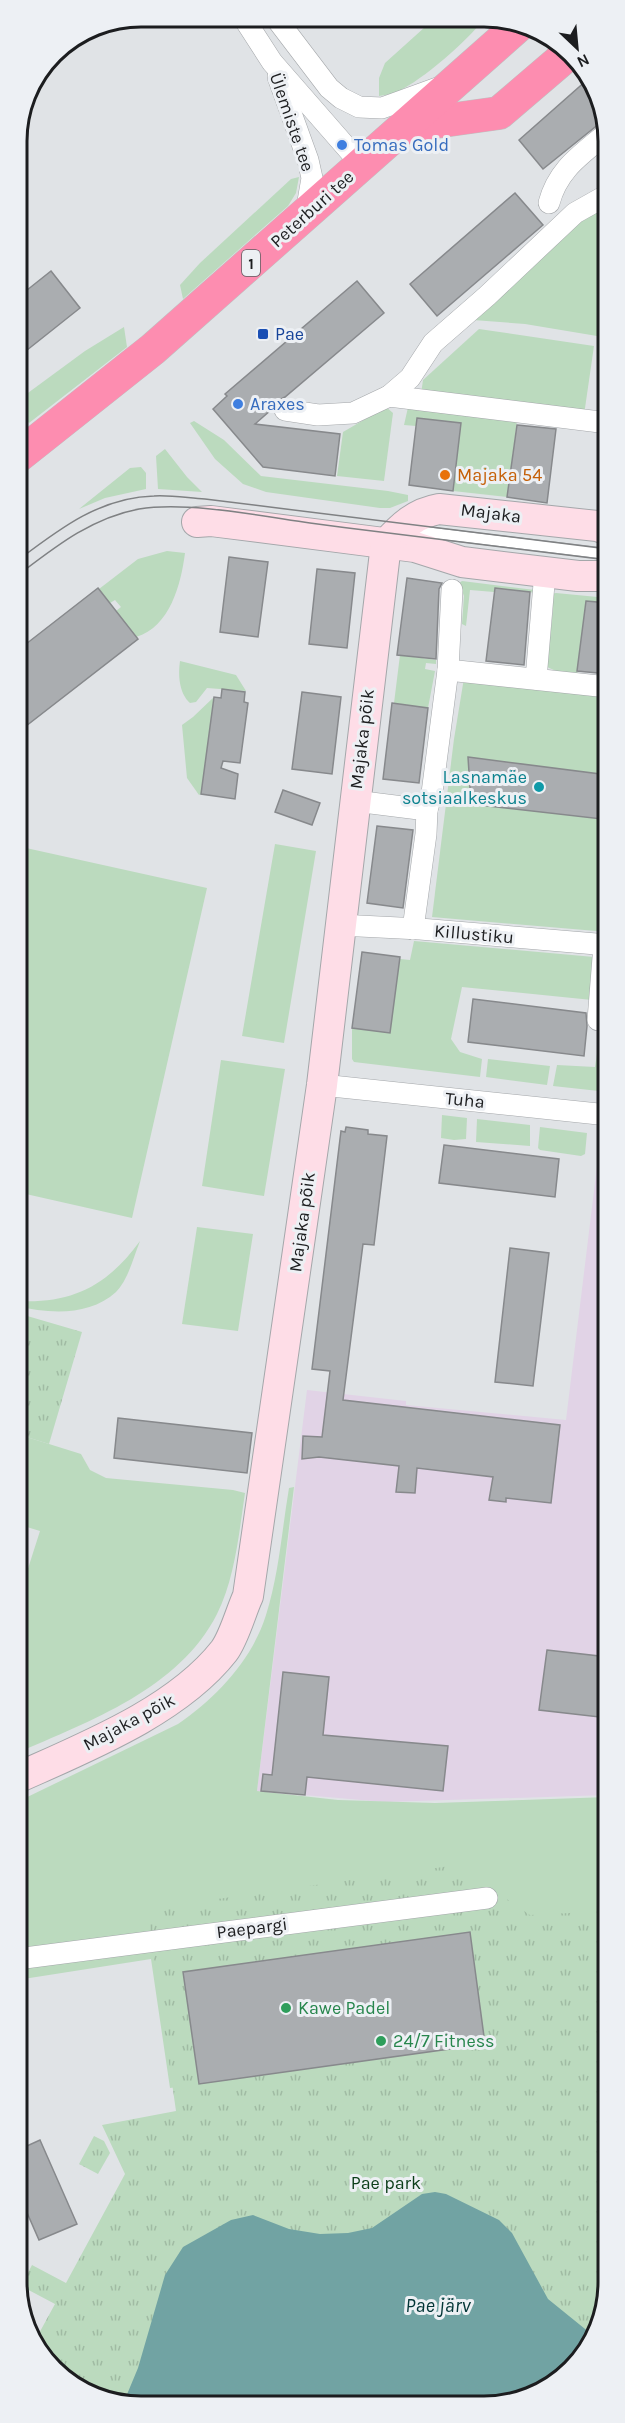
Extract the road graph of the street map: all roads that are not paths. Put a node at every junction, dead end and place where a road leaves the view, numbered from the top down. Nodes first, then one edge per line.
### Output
1 (249, 27) edge
2 (283, 27) edge
3 (513, 31) edge
4 (547, 61) edge
5 (272, 62) junction
6 (547, 72) edge
7 (460, 79) junction
8 (527, 89) junction
9 (406, 126) junction
10 (598, 141) edge
11 (361, 164) junction
12 (598, 200) edge
13 (549, 203) dead end
14 (305, 216) junction
15 (389, 396) junction
16 (285, 410) dead end
17 (598, 422) edge
18 (27, 449) edge
19 (197, 522) dead end
20 (598, 526) edge
21 (393, 536) junction
22 (598, 553) edge
23 (545, 572) junction
24 (598, 577) edge
25 (452, 590) dead end
26 (448, 670) junction
27 (536, 679) junction
28 (598, 686) edge
29 (354, 801) junction
30 (427, 810) junction
31 (339, 925) junction
32 (413, 928) junction
33 (598, 944) edge
34 (322, 1085) junction
35 (598, 1114) edge
36 (27, 1773) edge
37 (487, 1898) dead end
38 (27, 1958) edge

1 - 5 street, Ülemiste tee
2 - 7 street, Ülemiste tee
3 - 7 highway, Peterburi tee / 1
4 - 8 highway
5 - 11 street, Ülemiste tee
5 - 14 street, Ülemiste tee
6 - 8 highway
7 - 9 highway, Peterburi tee / 1
8 - 9 highway
9 - 11 highway, Peterburi tee / 1
10 - 13 street
11 - 14 highway, Peterburi tee / 1
12 - 15 street
14 - 18 highway, Peterburi tee / 1
15 - 16 street
15 - 17 street
19 - 21 street
20 - 21 street, Majaka
21 - 22 lane
21 - 23 street
21 - 29 street, Majaka põik
23 - 24 street
23 - 27 street
25 - 26 street
26 - 27 street
26 - 30 street
27 - 28 street
29 - 30 street
29 - 31 street, Majaka põik
30 - 32 street
31 - 32 street, Killustiku
31 - 34 street, Majaka põik
32 - 33 street, Killustiku
34 - 35 street, Tuha
34 - 36 street, Majaka põik
37 - 38 street, Paepargi

